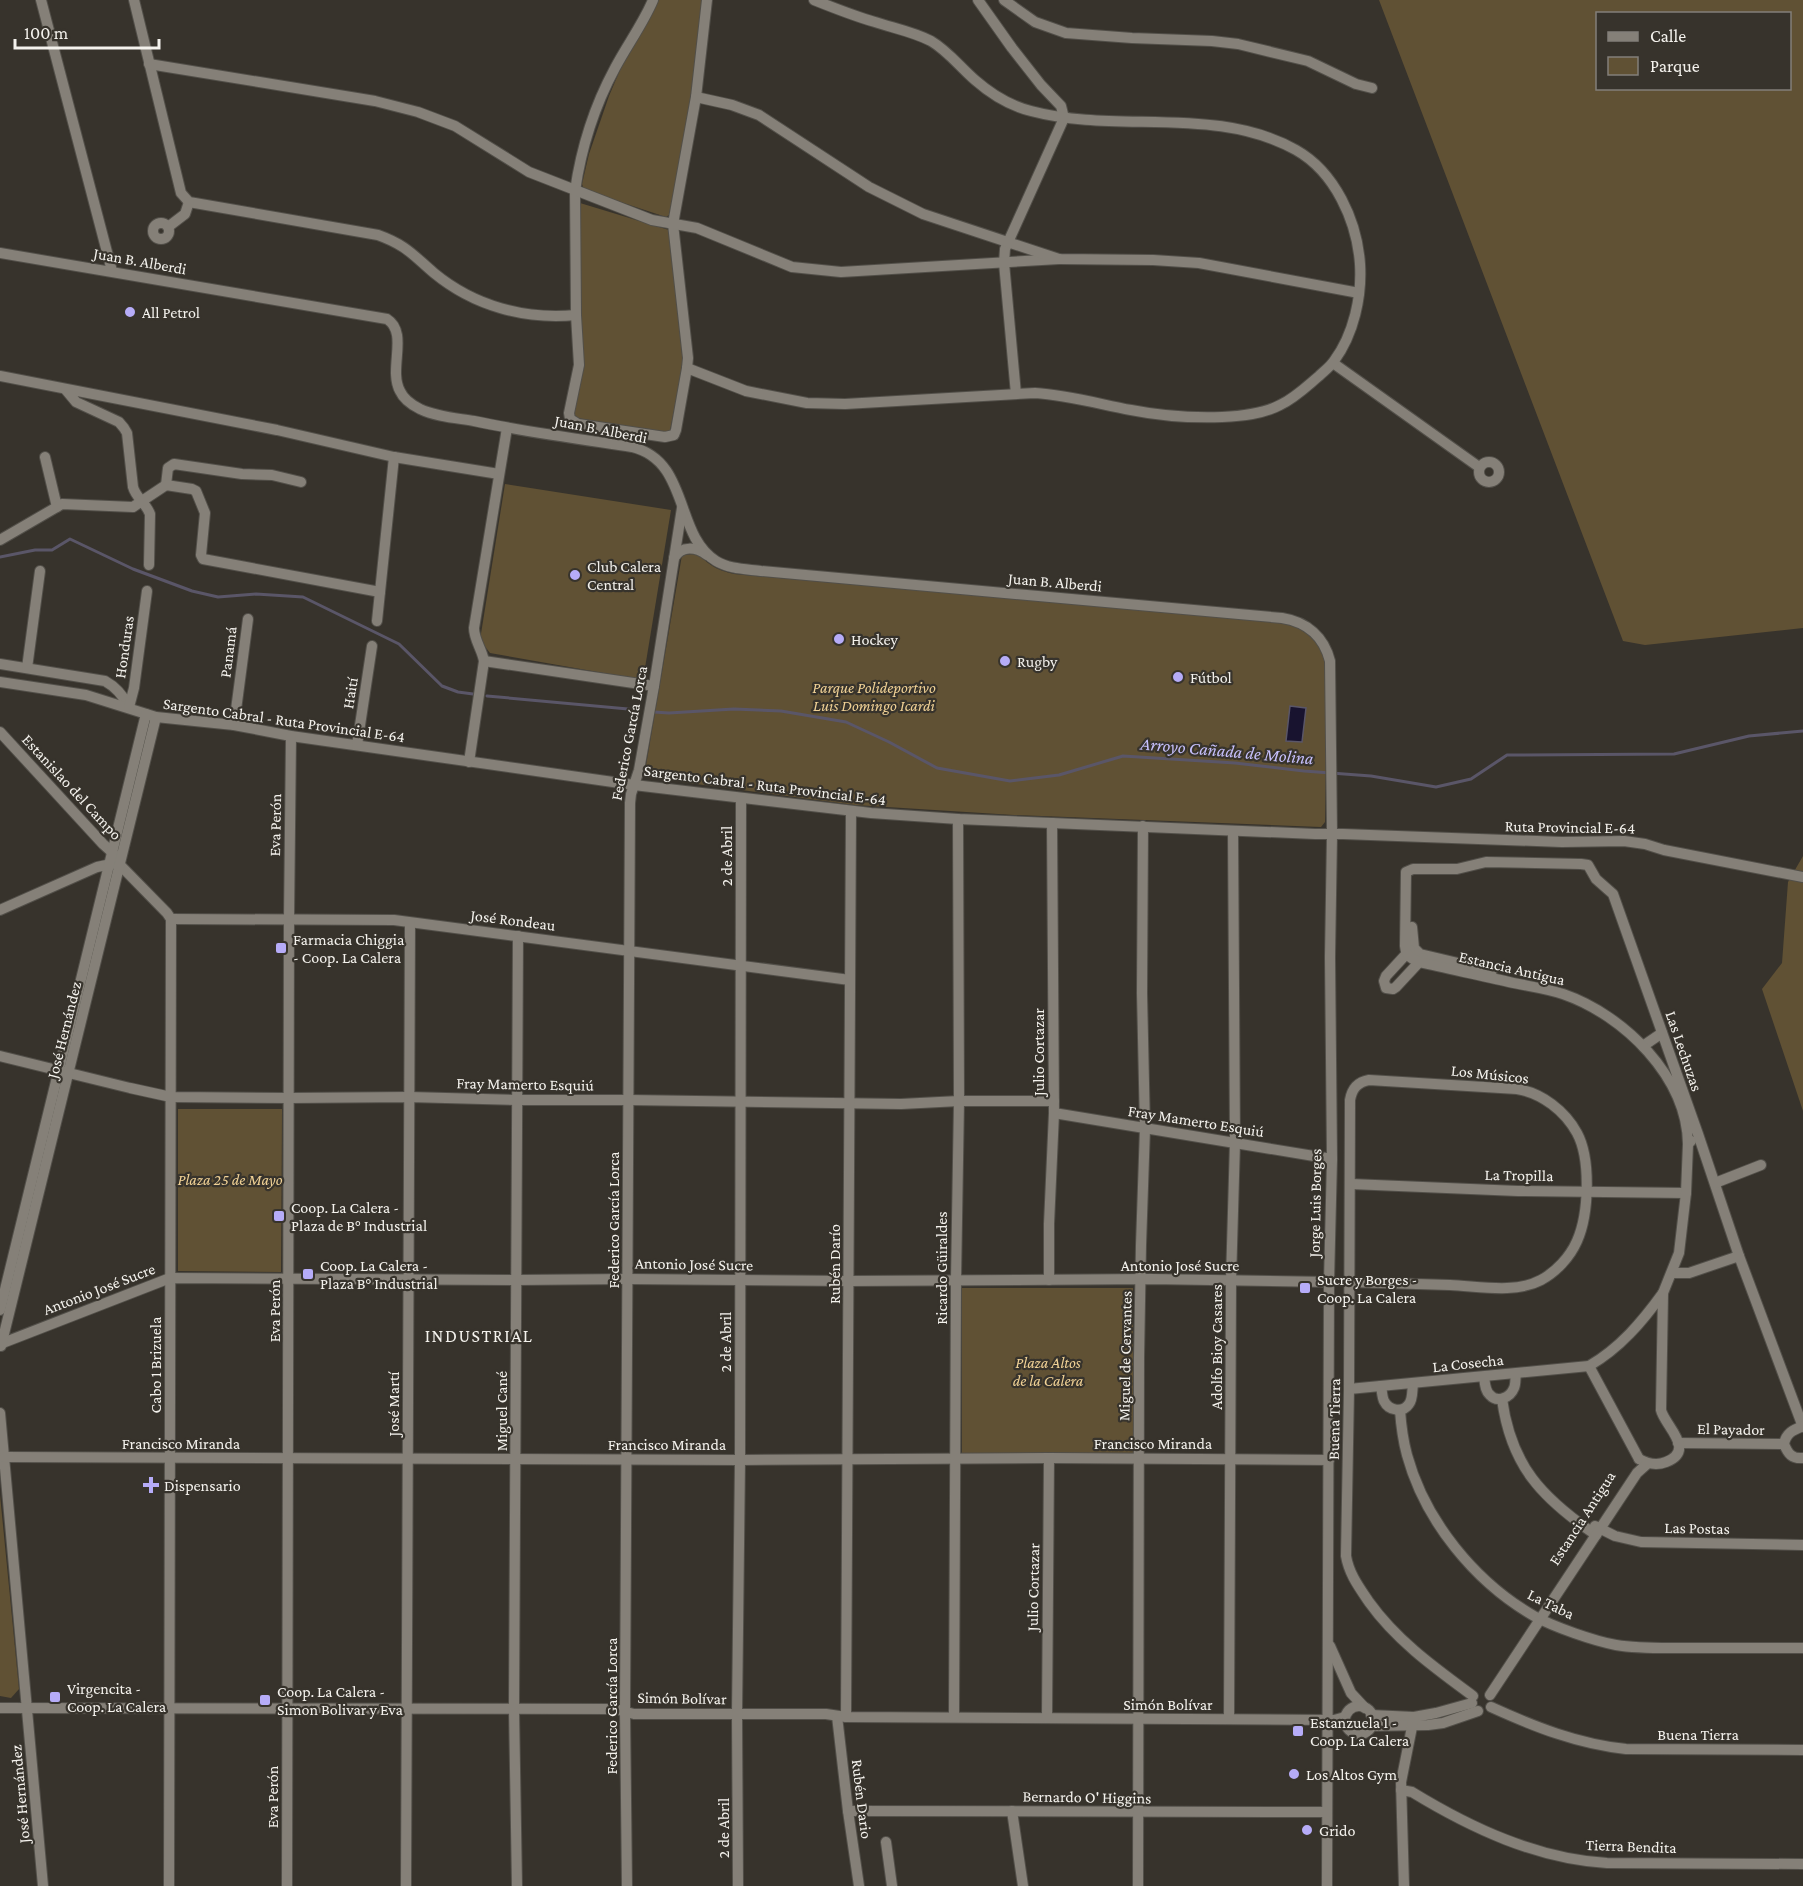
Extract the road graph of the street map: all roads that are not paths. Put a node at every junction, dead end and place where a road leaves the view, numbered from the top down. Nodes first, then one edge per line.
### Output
1 (41, 0) edge
2 (134, 0) edge
3 (653, 0) edge
4 (707, 0) edge
5 (814, 0) edge
6 (978, 0) edge
7 (1004, 0) edge
8 (149, 64) junction
9 (1372, 88) dead end
10 (696, 97) junction
11 (1064, 118) junction
12 (575, 191) junction
13 (189, 202) junction
14 (673, 224) junction
15 (168, 227) dead end
16 (1007, 242) junction
17 (0, 253) edge
18 (1059, 259) junction
19 (1004, 263) junction
20 (112, 272) junction
21 (1359, 293) junction
22 (576, 315) junction
23 (1333, 363) junction
24 (687, 368) junction
25 (0, 376) edge
26 (66, 390) junction
27 (1016, 394) junction
28 (507, 428) junction
29 (45, 457) dead end
30 (394, 457) junction
31 (1479, 467) dead end
32 (499, 474) junction
33 (301, 482) dead end
34 (166, 485) junction
35 (142, 501) junction
36 (57, 507) junction
37 (682, 507) junction
38 (0, 540) edge
39 (710, 556) junction
40 (674, 559) junction
41 (149, 564) dead end
42 (40, 571) dead end
43 (147, 591) dead end
44 (380, 592) junction
45 (248, 619) dead end
46 (377, 621) dead end
47 (1315, 633) joint
48 (372, 646) dead end
49 (484, 661) junction
50 (0, 664) edge
51 (27, 668) junction
52 (0, 682) edge
53 (654, 686) junction
54 (129, 707) junction
55 (151, 715) junction
56 (234, 725) junction
57 (0, 732) edge
58 (291, 736) junction
59 (357, 745) junction
60 (469, 762) junction
61 (634, 785) junction
62 (741, 798) junction
63 (851, 811) junction
64 (958, 819) junction
65 (1052, 823) junction
66 (1143, 826) junction
67 (1233, 831) junction
68 (1332, 834) junction
69 (114, 860) junction
70 (1803, 877) edge
71 (0, 910) edge
72 (171, 919) junction
73 (289, 919) junction
74 (410, 923) junction
75 (518, 936) junction
76 (628, 950) junction
77 (1410, 951) junction
78 (1422, 959) junction
79 (741, 966) junction
80 (850, 980) junction
81 (1662, 1033) junction
82 (1646, 1044) junction
83 (0, 1056) edge
84 (64, 1071) junction
85 (1354, 1089) joint
86 (1677, 1089) junction
87 (171, 1097) junction
88 (409, 1097) junction
89 (289, 1098) junction
90 (517, 1100) junction
91 (629, 1100) junction
92 (741, 1101) junction
93 (959, 1101) junction
94 (849, 1103) junction
95 (1054, 1107) junction
96 (1145, 1128) junction
97 (1698, 1134) junction
98 (1235, 1142) junction
99 (1688, 1144) junction
100 (1332, 1159) junction
101 (1761, 1165) dead end
102 (1714, 1183) junction
103 (1350, 1184) junction
104 (1586, 1191) junction
105 (1686, 1193) junction
106 (22, 1241) junction
107 (1739, 1256) junction
108 (1672, 1273) junction
109 (170, 1278) junction
110 (289, 1278) junction
111 (409, 1278) junction
112 (627, 1279) junction
113 (516, 1280) junction
114 (741, 1280) junction
115 (956, 1280) junction
116 (1049, 1280) junction
117 (1141, 1280) junction
118 (849, 1281) junction
119 (1231, 1281) junction
120 (1329, 1282) junction
121 (1350, 1282) junction
122 (1663, 1293) junction
123 (0, 1310) edge
124 (1646, 1316) junction
125 (1663, 1325) junction
126 (0, 1346) edge
127 (1589, 1366) junction
128 (1515, 1374) junction
129 (1484, 1377) junction
130 (1413, 1384) junction
131 (1381, 1386) junction
132 (1349, 1389) junction
133 (1502, 1399) junction
134 (1400, 1410) junction
135 (0, 1413) edge
136 (1803, 1427) edge
137 (1678, 1443) junction
138 (1784, 1444) junction
139 (4, 1457) junction
140 (170, 1458) junction
141 (288, 1458) junction
142 (408, 1458) junction
143 (516, 1458) junction
144 (1049, 1458) junction
145 (1139, 1458) junction
146 (1232, 1458) junction
147 (1803, 1458) edge
148 (627, 1459) junction
149 (848, 1459) junction
150 (956, 1459) junction
151 (740, 1460) junction
152 (1329, 1460) junction
153 (1643, 1461) junction
154 (1596, 1530) junction
155 (1803, 1545) edge
156 (1537, 1617) junction
157 (1328, 1641) junction
158 (1803, 1648) edge
159 (1479, 1699) junction
160 (0, 1708) edge
161 (169, 1708) junction
162 (27, 1709) junction
163 (287, 1709) junction
164 (407, 1709) junction
165 (514, 1709) junction
166 (625, 1711) junction
167 (737, 1714) junction
168 (842, 1716) junction
169 (1345, 1716) junction
170 (1369, 1716) junction
171 (954, 1717) junction
172 (1047, 1718) junction
173 (1138, 1718) junction
174 (1229, 1719) junction
175 (1328, 1720) junction
176 (1413, 1721) junction
177 (1351, 1732) junction
178 (1803, 1750) edge
179 (1401, 1790) junction
180 (848, 1811) junction
181 (1012, 1811) junction
182 (1138, 1812) junction
183 (1327, 1812) junction
184 (886, 1842) dead end
185 (1803, 1864) edge
186 (43, 1886) edge
187 (169, 1886) edge
188 (287, 1886) edge
189 (406, 1886) edge
190 (517, 1886) edge
191 (627, 1886) edge
192 (738, 1886) edge
193 (859, 1886) edge
194 (891, 1886) edge
195 (1023, 1886) edge
196 (1138, 1886) edge
197 (1327, 1886) edge
198 (1404, 1886) edge

1 - 20 street
2 - 8 street
3 - 12 street
4 - 10 street
5 - 11 street
6 - 11 street
7 - 9 street
8 - 12 street
8 - 13 street
10 - 14 street
10 - 16 street
11 - 16 street
11 - 21 street
12 - 14 street
12 - 22 street
13 - 15 street
13 - 22 street
14 - 19 street
14 - 24 street
16 - 18 street
16 - 19 street
17 - 20 street, Juan B. Alberdi
18 - 19 street
18 - 21 street
19 - 27 street
20 - 28 street, Juan B. Alberdi
21 - 23 street
22 - 24 street
23 - 27 street
23 - 31 street
24 - 27 street
25 - 26 street
26 - 30 street
26 - 35 street
28 - 32 street
28 - 37 street, Juan B. Alberdi
29 - 36 street
30 - 32 street
30 - 44 street
32 - 49 street
33 - 34 street
34 - 35 street
34 - 44 street
35 - 36 street
35 - 41 street
36 - 38 street
37 - 39 street, Juan B. Alberdi
37 - 40 street, Federico García Lorca
39 - 40 street
39 - 47 street, Juan B. Alberdi
40 - 53 street, Federico García Lorca
42 - 51 street
43 - 54 street, Honduras
44 - 46 street
45 - 56 street, Panamá
47 - 68 street, Jorge Luis Borges
48 - 59 street, Haití
49 - 53 street
49 - 60 street
50 - 51 street, Sargento Cabral - Ruta Provincial E-64
51 - 54 street, Sargento Cabral - Ruta Provincial E-64
52 - 54 street, Sargento Cabral - Ruta Provincial E-64
53 - 61 street, Federico García Lorca
54 - 55 street, Sargento Cabral - Ruta Provincial E-64
55 - 56 street, Sargento Cabral - Ruta Provincial E-64
55 - 69 street, José Hernández
56 - 58 street, Sargento Cabral - Ruta Provincial E-64
57 - 69 street, Estanislao del Campo
58 - 59 street, Sargento Cabral - Ruta Provincial E-64
58 - 73 street, Eva Perón
59 - 60 street, Sargento Cabral - Ruta Provincial E-64
60 - 61 street, Sargento Cabral - Ruta Provincial E-64
61 - 62 street, Sargento Cabral - Ruta Provincial E-64
61 - 76 street, Federico García Lorca
62 - 63 street, Sargento Cabral - Ruta Provincial E-64
62 - 79 street, 2 de Abril
63 - 64 street, Sargento Cabral - Ruta Provincial E-64
63 - 80 street, Rubén Darío
64 - 65 street, Sargento Cabral - Ruta Provincial E-64
64 - 93 street, Ricardo Güiraldes
65 - 66 street, Sargento Cabral - Ruta Provincial E-64
65 - 95 street, Julio Cortazar
66 - 67 street, Sargento Cabral - Ruta Provincial E-64
66 - 96 street, Miguel de Cervantes
67 - 68 street, Sargento Cabral - Ruta Provincial E-64
67 - 98 street, Adolfo Bioy Casares
68 - 70 street, Ruta Provincial E-64
68 - 100 street, Jorge Luis Borges
69 - 71 street
69 - 72 street
69 - 84 street, José Hernández
72 - 73 street, José Rondeau
72 - 87 street, Cabo 1 Brizuela
73 - 74 street, José Rondeau
73 - 89 street, Eva Perón
74 - 75 street, José Rondeau
74 - 88 street, José Martí
75 - 76 street, José Rondeau
75 - 90 street, Miguel Cané
76 - 79 street, José Rondeau
76 - 91 street, Federico García Lorca
77 - 78 street, Estancia Antigua
77 - 78 street
77 - 81 street, Las Lechuzas
78 - 82 street, Estancia Antigua
79 - 80 street, José Rondeau
79 - 92 street, 2 de Abril
80 - 94 street, Rubén Darío
81 - 82 street
81 - 86 street, Las Lechuzas
82 - 86 street, Estancia Antigua
83 - 84 street, Fray Mamerto Esquiú
84 - 87 street, Fray Mamerto Esquiú
84 - 106 street, José Hernández
85 - 103 street, Buena Tierra
85 - 104 street, Los Músicos
86 - 97 street, Las Lechuzas
86 - 99 street, Estancia Antigua
87 - 89 street, Fray Mamerto Esquiú
87 - 109 street, Cabo 1 Brizuela
88 - 89 street, Fray Mamerto Esquiú
88 - 90 street, Fray Mamerto Esquiú
88 - 111 street, José Martí
89 - 110 street, Eva Perón
90 - 91 street, Fray Mamerto Esquiú
90 - 113 street, Miguel Cané
91 - 92 street, Fray Mamerto Esquiú
91 - 112 street, Federico García Lorca
92 - 94 street, Fray Mamerto Esquiú
92 - 114 street, 2 de Abril
93 - 94 street, Fray Mamerto Esquiú
93 - 95 street, Fray Mamerto Esquiú
93 - 115 street, Ricardo Güiraldes
94 - 118 street, Rubén Darío
95 - 96 street, Fray Mamerto Esquiú
95 - 116 street, Julio Cortazar
96 - 98 street, Fray Mamerto Esquiú
96 - 117 street, Miguel de Cervantes
97 - 99 street
97 - 102 street, Las Lechuzas
98 - 100 street, Fray Mamerto Esquiú
98 - 119 street, Adolfo Bioy Casares
99 - 105 street, Estancia Antigua
100 - 120 street, Jorge Luis Borges
101 - 102 street
102 - 107 street, Las Lechuzas
103 - 104 street, La Tropilla
103 - 121 street, Buena Tierra
104 - 105 street, La Tropilla
104 - 121 street, Los Músicos
105 - 108 street, Estancia Antigua
106 - 123 street, José Hernández
106 - 126 street, José Hernández
107 - 108 street
107 - 136 street, Las Lechuzas
108 - 122 street, Estancia Antigua
109 - 110 street, Antonio José Sucre
109 - 126 street, Antonio José Sucre
109 - 140 street, Cabo 1 Brizuela
110 - 111 street, Antonio José Sucre
110 - 141 street, Eva Perón
111 - 113 street, Antonio José Sucre
111 - 142 street, José Martí
112 - 113 street, Antonio José Sucre
112 - 114 street, Antonio José Sucre
112 - 148 street, Federico García Lorca
113 - 143 street, Miguel Cané
114 - 118 street, Antonio José Sucre
114 - 151 street, 2 de Abril
115 - 116 street, Antonio José Sucre
115 - 118 street, Antonio José Sucre
115 - 150 street, Ricardo Güiraldes
116 - 117 street, Antonio José Sucre
117 - 119 street, Antonio José Sucre
117 - 145 street, Miguel de Cervantes
118 - 149 street, Rubén Darío
119 - 120 street, Antonio José Sucre
119 - 146 street, Adolfo Bioy Casares
120 - 152 street, Jorge Luis Borges
121 - 132 street, Buena Tierra
122 - 124 street, La Cosecha
122 - 125 street, Estancia Antigua
124 - 125 street
124 - 127 street, La Cosecha
125 - 137 street, Estancia Antigua
127 - 128 street, La Cosecha
127 - 153 street
128 - 129 street, La Cosecha
128 - 133 street
129 - 130 street, La Cosecha
129 - 133 street
130 - 131 street, La Cosecha
130 - 134 street
131 - 132 street, La Cosecha
131 - 134 street
132 - 159 street, Buena Tierra
133 - 154 street, Las Postas
134 - 156 street, La Taba
135 - 139 street, José Hernández
136 - 138 street, El Payador
137 - 138 street, El Payador
137 - 153 street
138 - 147 street, El Payador
139 - 140 street, Francisco Miranda
139 - 162 street, José Hernández
140 - 141 street, Francisco Miranda
140 - 161 street, Cabo 1 Brizuela
141 - 142 street, Francisco Miranda
141 - 163 street, Eva Perón
142 - 143 street, Francisco Miranda
142 - 164 street, José Martí
143 - 148 street, Francisco Miranda
143 - 165 street, Miguel Cané
144 - 145 street, Francisco Miranda
144 - 150 street, Francisco Miranda
144 - 172 street, Julio Cortazar
145 - 146 street, Francisco Miranda
145 - 173 street, Miguel de Cervantes
146 - 152 street, Francisco Miranda
146 - 174 street, Adolfo Bioy Casares
148 - 151 street, Francisco Miranda
148 - 166 street, Federico García Lorca
149 - 150 street, Francisco Miranda
149 - 151 street, Francisco Miranda
149 - 168 street, Rubén Darío
150 - 171 street, Ricardo Güiraldes
151 - 167 street, 2 de Abril
152 - 157 street, Jorge Luis Borges
153 - 154 street, Estancia Antigua
154 - 155 street, Las Postas
154 - 156 street, Estancia Antigua
156 - 158 street, La Taba
156 - 159 street, Estancia Antigua
157 - 170 street
157 - 175 street, Jorge Luis Borges
159 - 176 street
159 - 178 street, Buena Tierra
160 - 162 street, Simón Bolívar
161 - 162 street, Simón Bolívar
161 - 163 street, Simón Bolívar
161 - 187 street, Cabo 1 Brizuela
162 - 186 street, José Hernández
163 - 164 street, Simón Bolívar
163 - 188 street, Eva Perón
164 - 165 street, Simón Bolívar
164 - 189 street, José Martí
165 - 166 street, Simón Bolívar
165 - 190 street, Miguel Cané
166 - 167 street, Simón Bolívar
166 - 191 street, Federico García Lorca
167 - 168 street, Simón Bolívar
167 - 192 street, 2 de Abril
168 - 171 street, Simón Bolívar
168 - 180 street, Rubén Dario
169 - 170 street
169 - 175 street, Simón Bolívar
169 - 177 street
170 - 176 street
170 - 177 street
171 - 172 street, Simón Bolívar
172 - 173 street, Simón Bolívar
173 - 174 street, Simón Bolívar
173 - 182 street, Miguel de Cervantes
174 - 175 street, Simón Bolívar
175 - 177 street, Simón Bolívar
175 - 183 street, Jorge Luis Borges
176 - 179 street
179 - 185 street, Tierra Bendita
179 - 198 street
180 - 181 street, Bernardo O' Higgins
180 - 193 street, Rubén Dario
181 - 182 street, Bernardo O' Higgins
181 - 195 street
182 - 183 street, Bernardo O' Higgins
182 - 196 street, Miguel de Cervantes
183 - 197 street, Jorge Luis Borges
184 - 194 street

